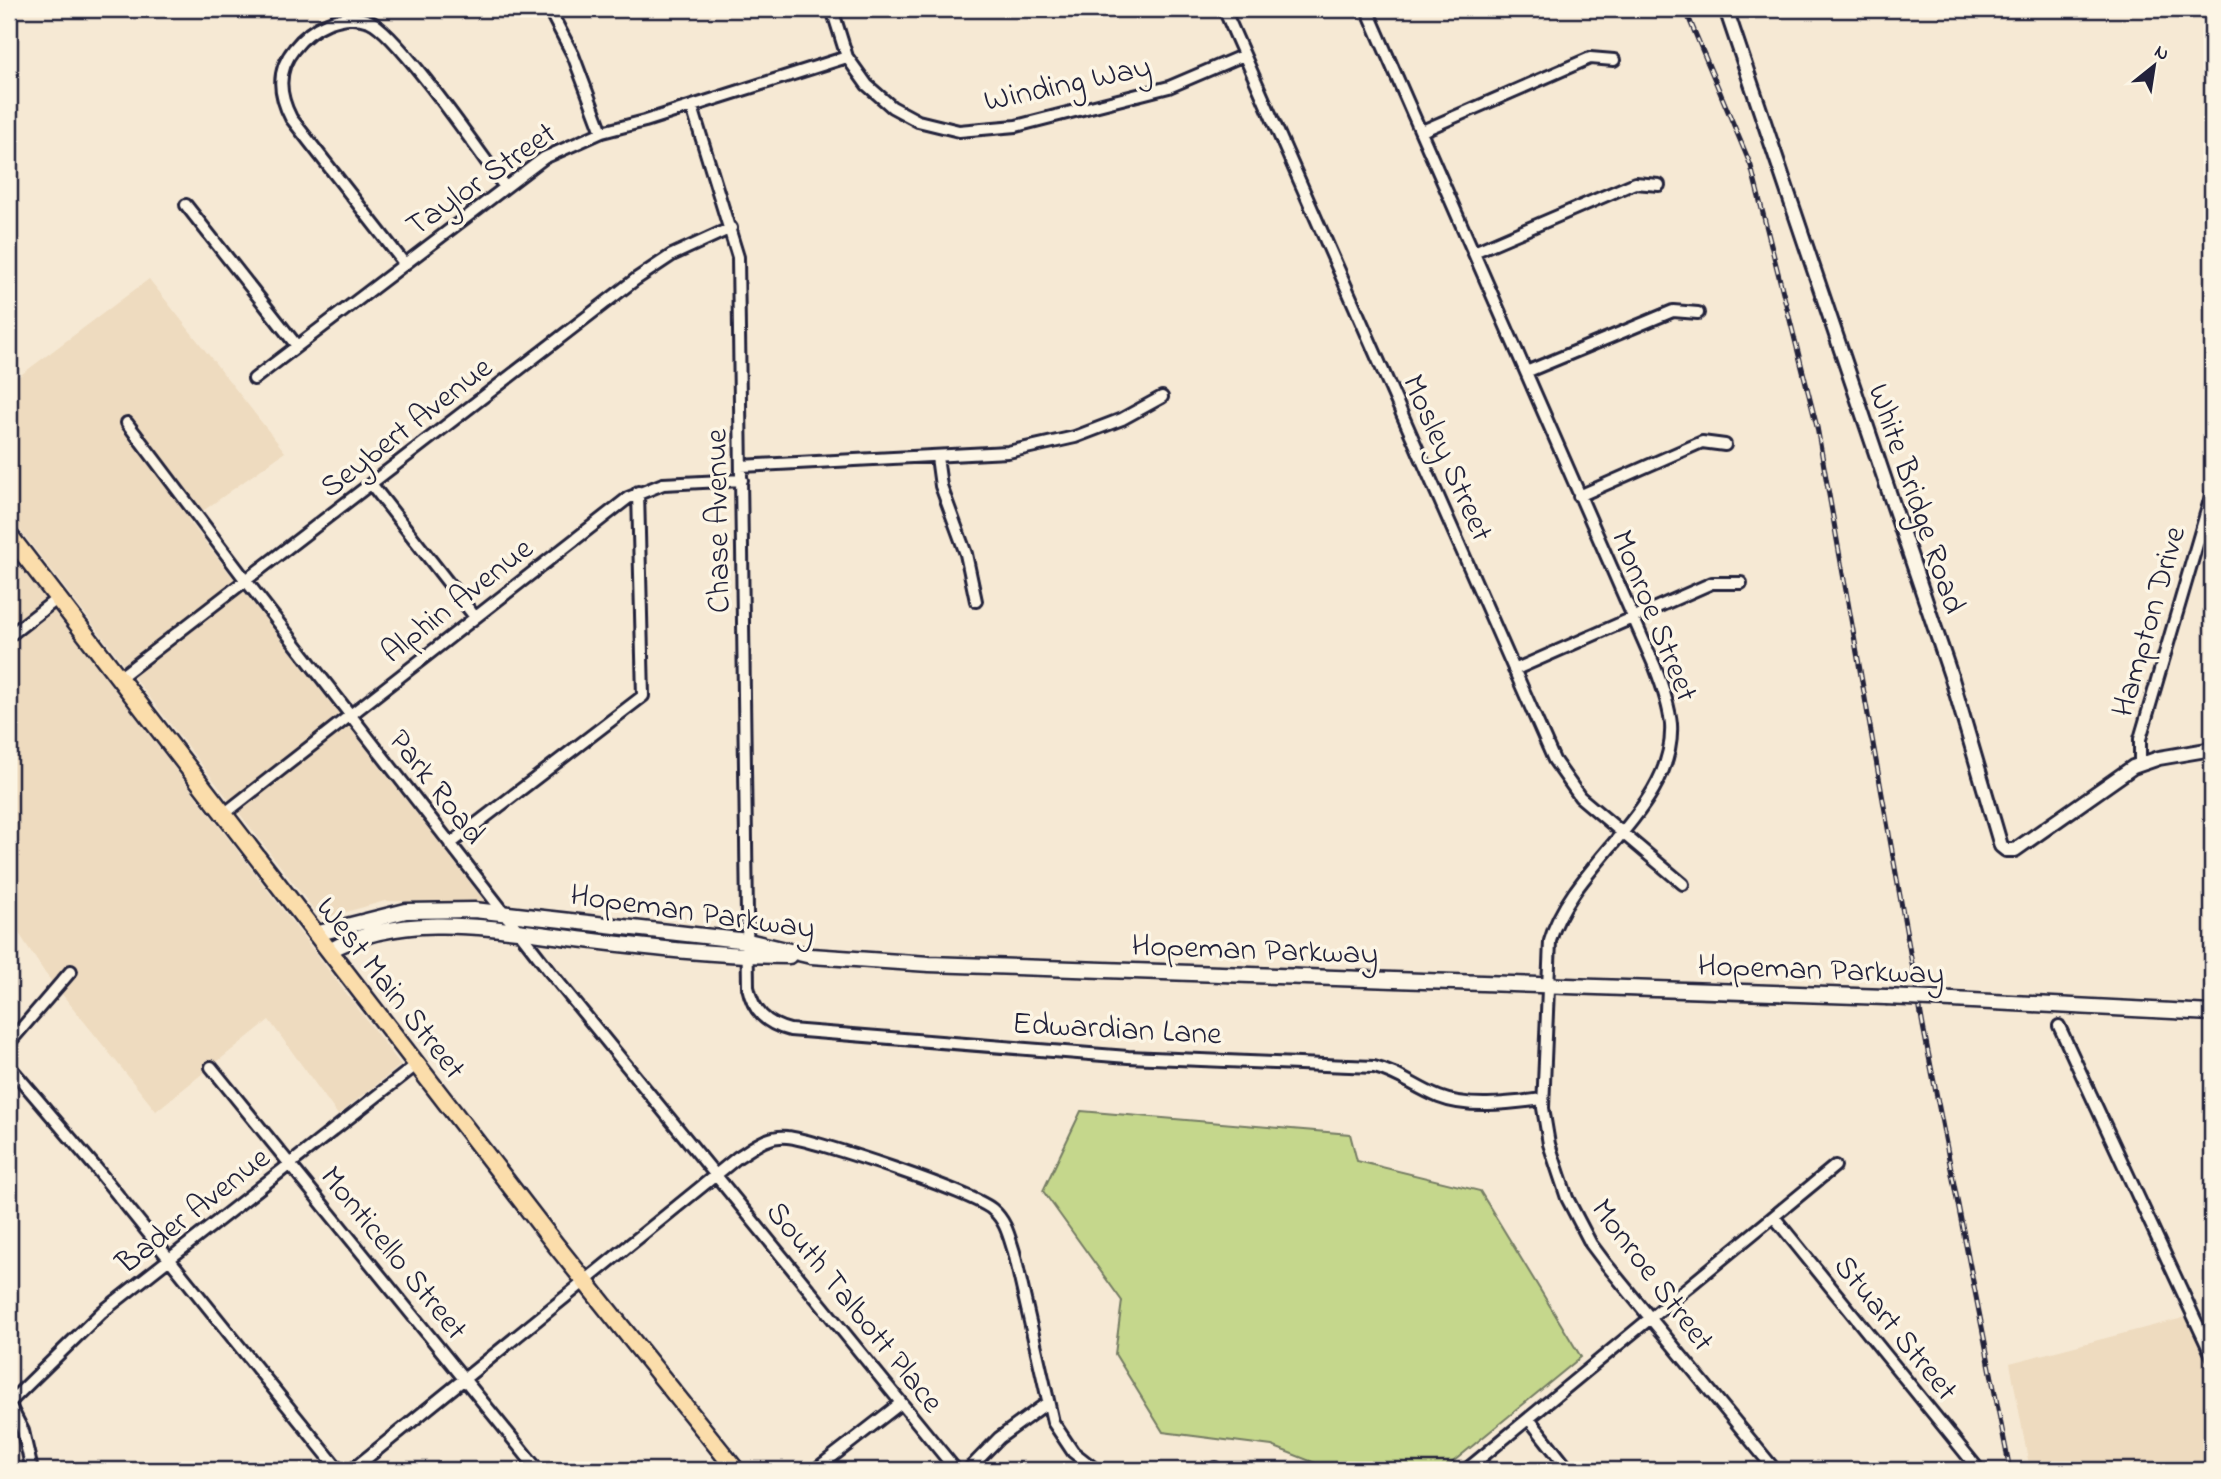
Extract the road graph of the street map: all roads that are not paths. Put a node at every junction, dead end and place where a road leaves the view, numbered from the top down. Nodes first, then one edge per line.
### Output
1 (549, 9) edge
2 (832, 9) edge
3 (1224, 9) edge
4 (1369, 9) edge
5 (1726, 9) edge
6 (1244, 55) junction
7 (847, 57) junction
8 (1614, 60) dead end
9 (692, 107) junction
10 (1422, 131) junction
11 (602, 132) junction
12 (1659, 185) dead end
13 (505, 187) junction
14 (186, 205) dead end
15 (732, 228) junction
16 (1474, 252) junction
17 (404, 263) junction
18 (1698, 313) dead end
19 (297, 346) junction
20 (1526, 372) junction
21 (254, 379) dead end
22 (1162, 397) dead end
23 (127, 423) dead end
24 (1725, 445) dead end
25 (937, 457) junction
26 (741, 466) junction
27 (742, 480) junction
28 (372, 485) junction
29 (638, 492) junction
30 (2212, 494) edge
31 (1580, 496) junction
32 (9, 535) edge
33 (247, 582) junction
34 (1741, 583) dead end
35 (58, 598) junction
36 (976, 601) dead end
37 (475, 617) junction
38 (1633, 618) junction
39 (9, 636) edge
40 (1514, 670) junction
41 (119, 678) junction
42 (349, 715) junction
43 (2212, 750) edge
44 (2140, 764) junction
45 (225, 814) junction
46 (1620, 833) junction
47 (450, 845) junction
48 (1683, 884) dead end
49 (504, 913) junction
50 (518, 931) junction
51 (315, 934) junction
52 (748, 949) junction
53 (329, 951) junction
54 (71, 971) dead end
55 (1547, 986) junction
56 (2208, 1012) edge
57 (2059, 1026) dead end
58 (9, 1044) edge
59 (416, 1065) junction
60 (9, 1066) edge
61 (211, 1067) dead end
62 (1543, 1099) junction
63 (290, 1166) junction
64 (1835, 1166) dead end
65 (716, 1175) junction
66 (1773, 1217) junction
67 (169, 1260) junction
68 (585, 1282) junction
69 (1651, 1318) junction
70 (2212, 1356) edge
71 (464, 1379) junction
72 (901, 1403) junction
73 (1047, 1403) junction
74 (9, 1404) edge
75 (1529, 1419) junction
76 (32, 1470) edge
77 (339, 1470) edge
78 (352, 1470) edge
79 (538, 1470) edge
80 (736, 1470) edge
81 (815, 1470) edge
82 (956, 1470) edge
83 (968, 1470) edge
84 (1096, 1470) edge
85 (1466, 1470) edge
86 (1569, 1470) edge
87 (1775, 1470) edge
88 (1979, 1470) edge

1 - 11 street
2 - 7 street, Winding Way
3 - 6 street, Mosley Street
4 - 10 street, Monroe Street
5 - 44 street, White Bridge Road
6 - 7 street, Winding Way
6 - 40 street, Mosley Street
7 - 9 street, Taylor Street
8 - 10 street
9 - 11 street, Taylor Street
9 - 15 street, Chase Avenue
10 - 16 street, Monroe Street
11 - 13 street, Taylor Street
12 - 16 street
13 - 17 street, Taylor Street
13 - 17 street
14 - 19 street
15 - 26 street, Chase Avenue
15 - 28 street, Seybert Avenue
16 - 20 street, Monroe Street
17 - 19 street, Taylor Street
18 - 20 street
19 - 21 street, Taylor Street
20 - 31 street, Monroe Street
22 - 25 street
23 - 33 street, Park Road
24 - 31 street
25 - 26 street
25 - 36 street
26 - 27 street, Chase Avenue
27 - 29 street, Alphin Avenue
27 - 52 street, Chase Avenue
28 - 33 street, Seybert Avenue
28 - 37 street
29 - 37 street, Alphin Avenue
29 - 47 street
30 - 44 street, Hampton Drive
31 - 38 street, Monroe Street
32 - 35 main road, West Main Street
33 - 41 street, Seybert Avenue
33 - 42 street, Park Road
34 - 38 street
35 - 39 street
35 - 41 main road, West Main Street
37 - 42 street, Alphin Avenue
38 - 40 street
38 - 46 street, Monroe Street
40 - 46 street, Mosley Street
41 - 45 main road, West Main Street
42 - 45 street, Alphin Avenue
42 - 47 street, Park Road
43 - 44 street
45 - 51 main road, West Main Street
46 - 48 street, Mosley Street
46 - 55 street, Monroe Street
47 - 49 street, Park Road
49 - 50 street, Park Road
49 - 51 main road, Hopeman Parkway
49 - 52 main road, Hopeman Parkway
50 - 52 main road
50 - 53 main road
50 - 65 street, Park Road
51 - 53 main road, West Main Street
52 - 55 main road, Hopeman Parkway
52 - 62 street, Edwardian Lane
53 - 59 main road, West Main Street
54 - 58 street
55 - 56 main road, Hopeman Parkway, bridge
55 - 62 street, Monroe Street
57 - 70 street
59 - 63 street, Bader Avenue
59 - 68 main road, West Main Street
60 - 67 street
61 - 63 street, Monticello Street
62 - 69 street, Monroe Street
63 - 67 street, Bader Avenue
63 - 71 street, Monticello Street
64 - 66 street
65 - 68 street
65 - 72 street, South Talbott Place
65 - 73 street
66 - 69 street
66 - 88 street, Stuart Street
67 - 74 street, Bader Avenue
67 - 77 street
68 - 71 street
68 - 80 main road, West Main Street
69 - 75 street
69 - 87 street, Monroe Street
71 - 78 street
71 - 79 street, Monticello Street
72 - 81 street
72 - 82 street, South Talbott Place
73 - 83 street
73 - 84 street
74 - 76 street
75 - 85 street
75 - 86 street

